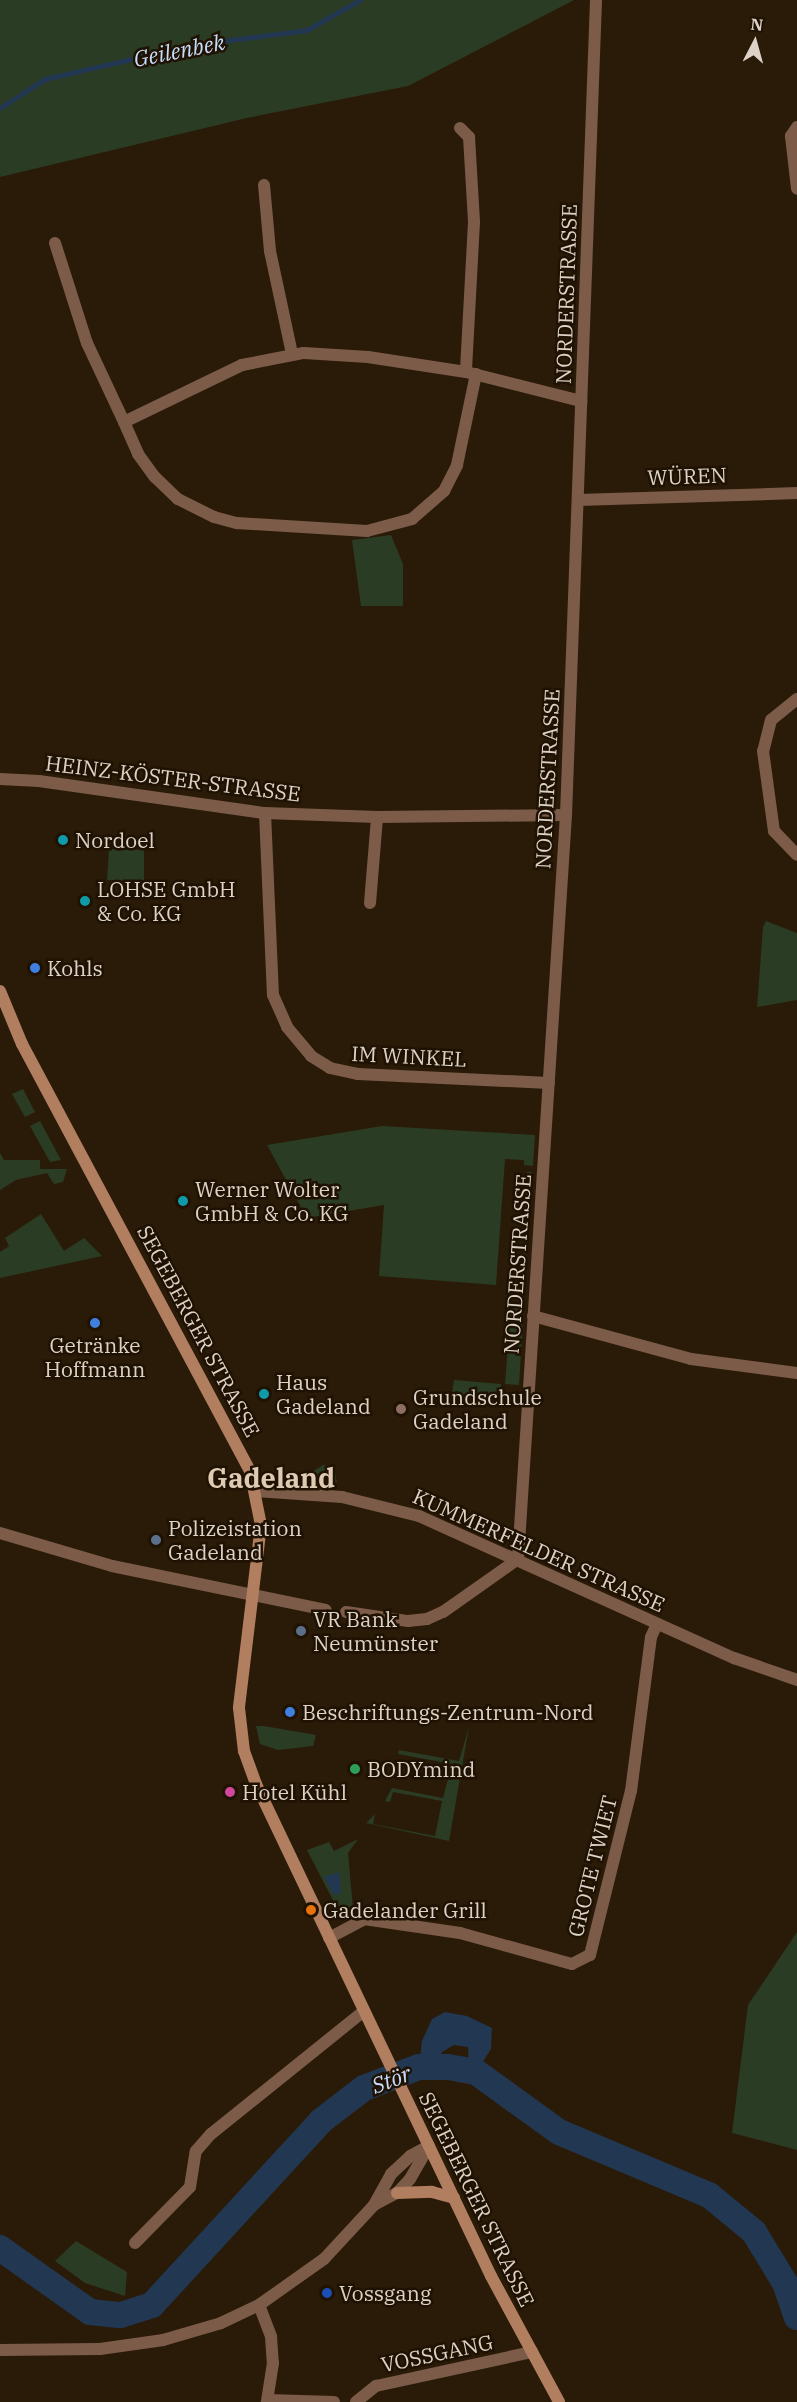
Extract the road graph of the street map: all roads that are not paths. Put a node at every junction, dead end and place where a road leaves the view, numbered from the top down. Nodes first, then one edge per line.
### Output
1 (596, 0) edge
2 (797, 127) edge
3 (460, 128) dead end
4 (797, 184) edge
5 (264, 185) dead end
6 (55, 243) dead end
7 (292, 354) junction
8 (471, 373) junction
9 (581, 401) junction
10 (124, 422) junction
11 (797, 493) edge
12 (578, 500) junction
13 (797, 699) edge
14 (0, 779) edge
15 (265, 813) junction
16 (566, 815) junction
17 (377, 817) junction
18 (797, 855) edge
19 (370, 903) dead end
20 (0, 991) edge
21 (549, 1083) junction
22 (533, 1316) junction
23 (797, 1373) edge
24 (256, 1491) junction
25 (0, 1533) edge
26 (518, 1559) junction
27 (255, 1598) junction
28 (326, 1610) dead end
29 (346, 1612) dead end
30 (657, 1624) junction
31 (797, 1680) edge
32 (329, 1938) junction
33 (364, 2011) junction
34 (429, 2146) junction
35 (397, 2193) junction
36 (454, 2198) junction
37 (374, 2205) junction
38 (135, 2243) dead end
39 (260, 2305) junction
40 (0, 2350) edge
41 (532, 2352) junction
42 (268, 2401) edge
43 (334, 2402) edge
44 (356, 2402) edge
45 (559, 2402) edge

1 - 9 street, NORDERSTRASSE
2 - 4 street
3 - 8 street
5 - 7 street
6 - 10 street
7 - 8 street
7 - 10 street
8 - 9 street
8 - 10 street
9 - 12 street, NORDERSTRASSE
11 - 12 street, WÜREN
12 - 16 street, NORDERSTRASSE
13 - 18 street
14 - 15 street, HEINZ-KÖSTER-STRASSE
15 - 17 street, HEINZ-KÖSTER-STRASSE
15 - 21 street, IM WINKEL
16 - 17 street, HEINZ-KÖSTER-STRASSE
16 - 21 street, NORDERSTRASSE
17 - 19 street
20 - 24 main road, SEGEBERGER STRASSE
21 - 22 street, NORDERSTRASSE
22 - 23 street
22 - 26 street, NORDERSTRASSE
24 - 26 street, KUMMERFELDER STRASSE
24 - 27 main road, SEGEBERGER STRASSE
25 - 27 street
26 - 29 street
26 - 30 street, KUMMERFELDER STRASSE
27 - 28 street
27 - 32 main road, SEGEBERGER STRASSE
30 - 31 street, KUMMERFELDER STRASSE
30 - 32 street, GROTE TWIET
32 - 33 main road, SEGEBERGER STRASSE
33 - 34 main road, SEGEBERGER STRASSE
33 - 38 street
34 - 35 street
34 - 36 main road, SEGEBERGER STRASSE
34 - 37 street
35 - 36 main road
35 - 37 street
36 - 41 main road, SEGEBERGER STRASSE
37 - 39 street
39 - 40 street
39 - 42 street
41 - 44 street, VOSSGANG
41 - 45 main road, SEGEBERGER STRASSE
42 - 43 street

